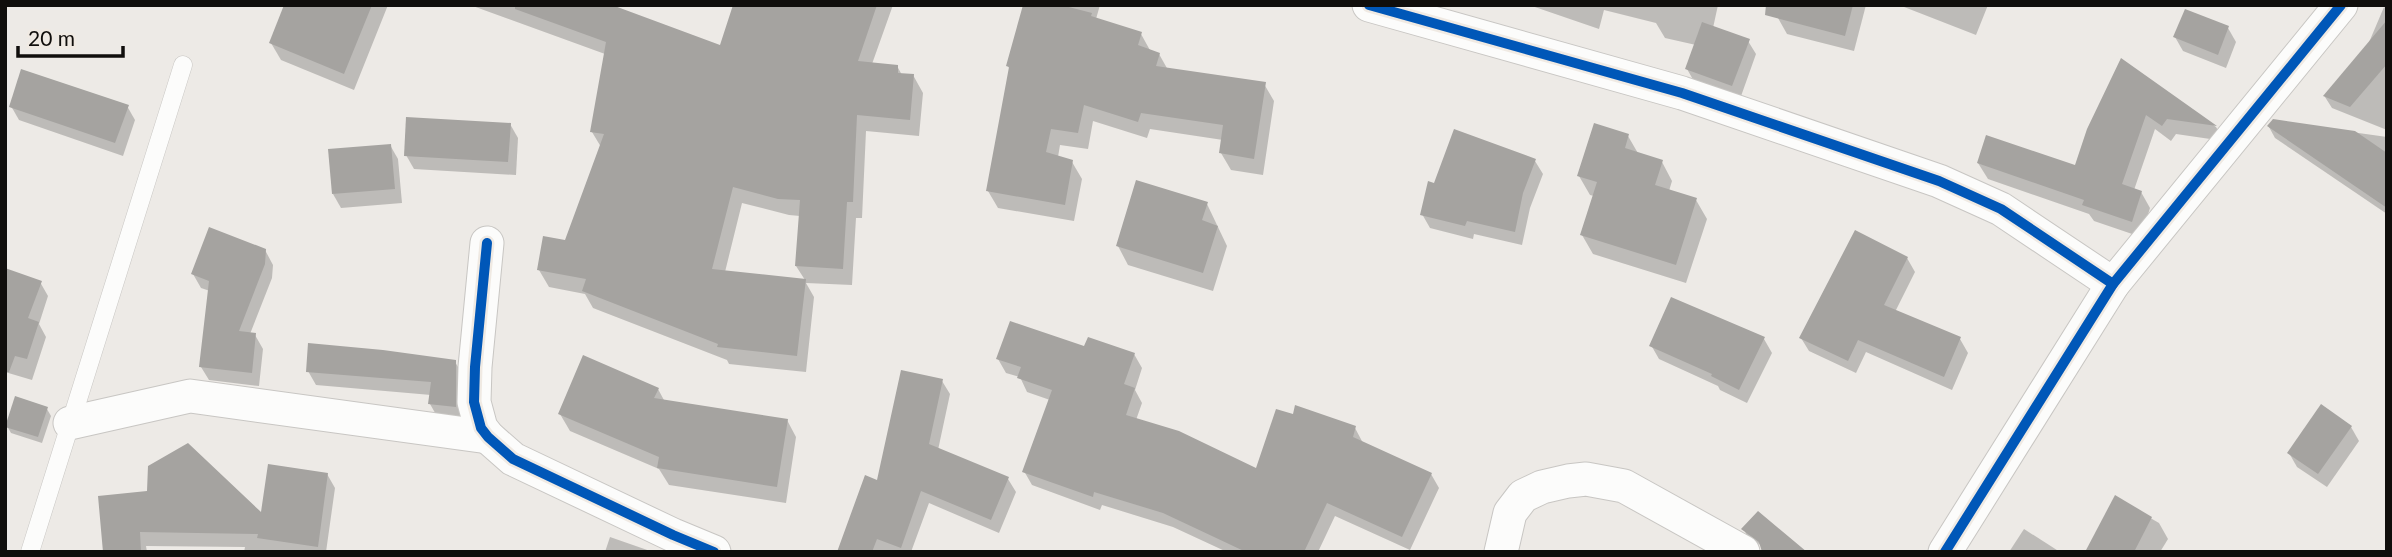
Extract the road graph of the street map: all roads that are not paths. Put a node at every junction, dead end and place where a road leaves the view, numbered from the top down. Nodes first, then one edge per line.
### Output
1 (1369, 5) edge
2 (2341, 5) edge
3 (183, 65) dead end
4 (487, 243) dead end
5 (2113, 284) junction
6 (70, 424) junction
7 (488, 437) junction
8 (30, 552) edge
9 (715, 552) edge
10 (1501, 552) edge
11 (1743, 552) edge
12 (1945, 552) edge

1 - 5 street
2 - 5 street
3 - 6 lane
4 - 7 street
5 - 12 street
6 - 7 street
6 - 8 lane
7 - 9 street
10 - 11 street

